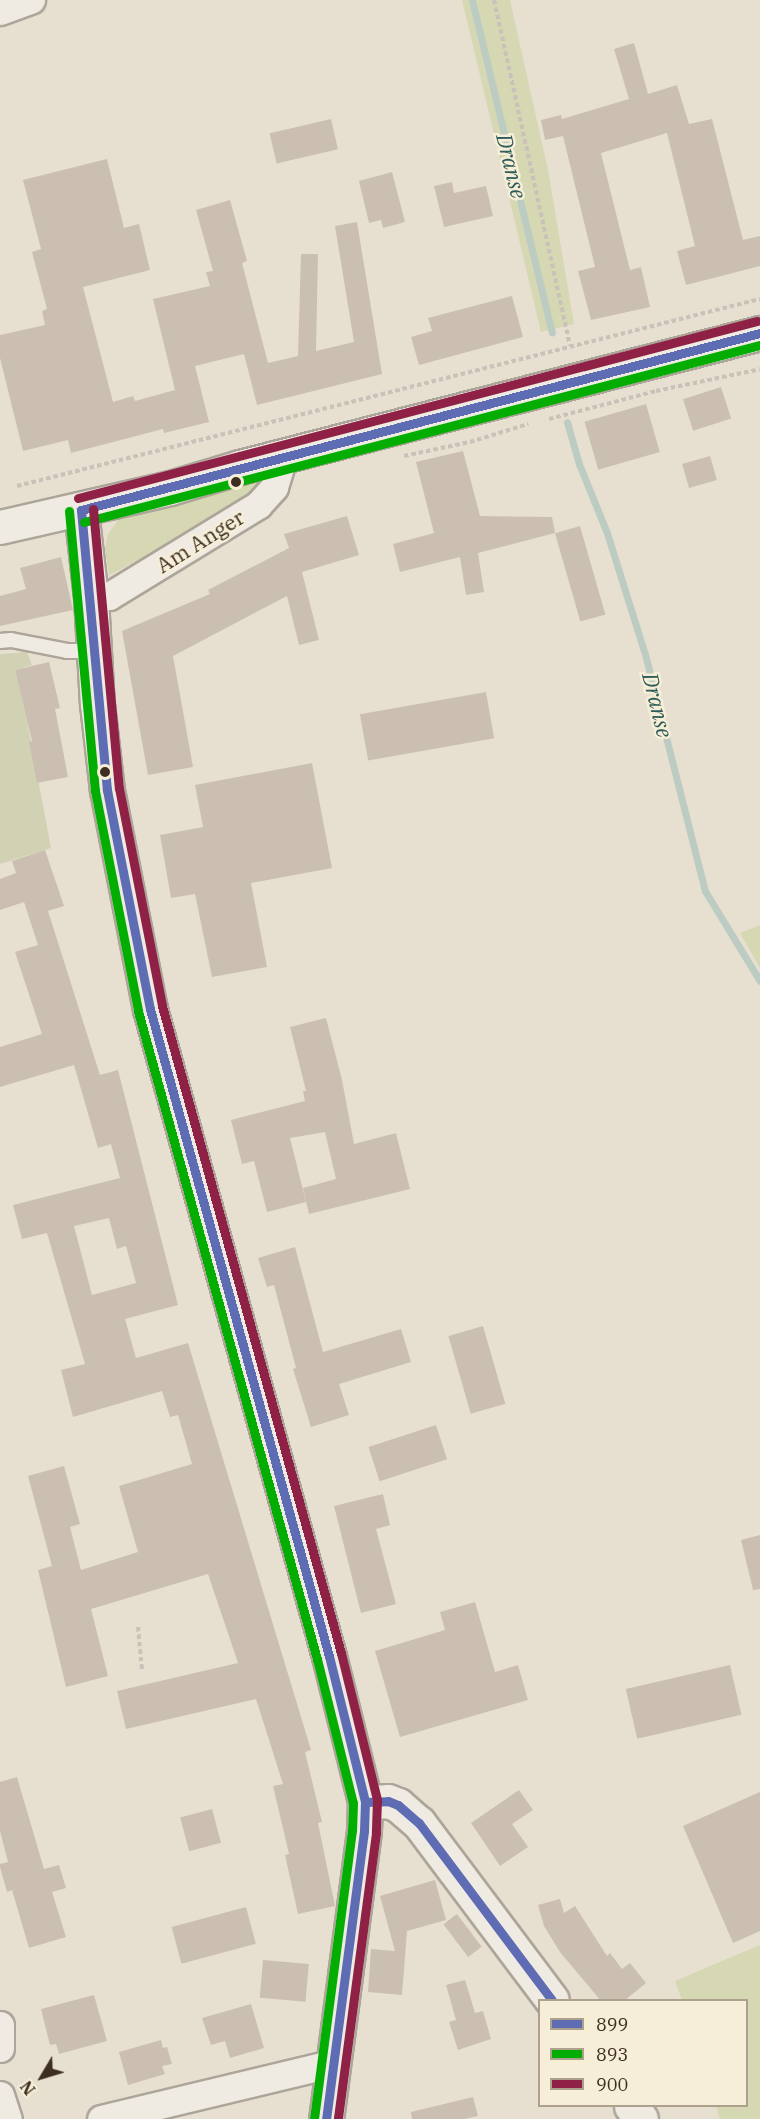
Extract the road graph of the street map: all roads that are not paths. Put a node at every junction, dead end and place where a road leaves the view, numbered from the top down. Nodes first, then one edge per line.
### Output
1 (31, 0) edge
2 (0, 11) edge
3 (760, 333) edge
4 (283, 457) junction
5 (81, 510) junction
6 (0, 527) edge
7 (91, 598) junction
8 (0, 641) edge
9 (92, 643) junction
10 (365, 1802) junction
11 (551, 1999) edge
12 (0, 2025) edge
13 (0, 2048) edge
14 (334, 2063) junction
15 (0, 2095) edge
16 (632, 2107) edge
17 (8, 2119) edge
18 (101, 2119) edge
19 (326, 2119) edge
20 (641, 2119) edge

1 - 2 street
3 - 4 street
4 - 5 street
4 - 7 street, Am Anger
5 - 6 street
5 - 7 street
7 - 9 street
8 - 9 lane
9 - 10 street
10 - 11 street
10 - 14 street
12 - 13 street
14 - 18 street
14 - 19 street
15 - 17 street
16 - 20 street

